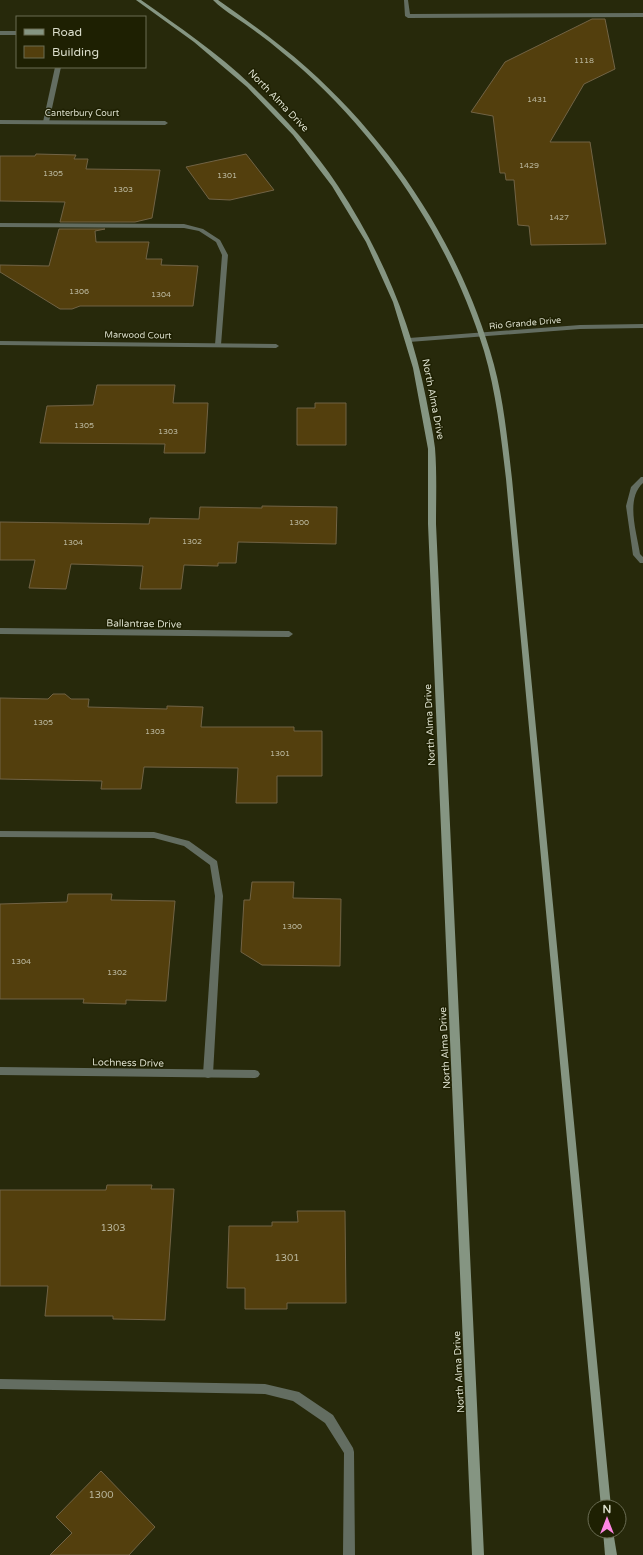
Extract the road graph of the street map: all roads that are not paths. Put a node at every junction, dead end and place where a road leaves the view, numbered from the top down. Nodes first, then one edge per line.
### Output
1 (138, 0) edge
2 (215, 0) edge
3 (406, 0) edge
4 (643, 15) edge
5 (0, 33) edge
6 (16, 33) edge
7 (58, 68) edge
8 (0, 122) edge
9 (46, 122) junction
10 (165, 123) dead end
11 (0, 225) edge
12 (643, 326) edge
13 (481, 335) junction
14 (409, 340) junction
15 (0, 343) edge
16 (218, 345) junction
17 (276, 346) dead end
18 (643, 479) edge
19 (643, 562) edge
20 (0, 631) edge
21 (288, 634) dead end
22 (0, 834) edge
23 (0, 1071) edge
24 (208, 1074) junction
25 (255, 1074) dead end
26 (0, 1384) edge
27 (605, 1499) edge
28 (609, 1539) edge
29 (349, 1555) edge
30 (478, 1555) edge
31 (611, 1555) edge

1 - 14 main road, North Alma Drive
2 - 13 main road
3 - 4 street
5 - 6 street
7 - 9 street
8 - 9 street, Canterbury Court
9 - 10 street, Canterbury Court
11 - 16 street
12 - 13 street, Rio Grande Drive
13 - 14 street, Rio Grande Drive
13 - 27 main road
14 - 30 main road, North Alma Drive
15 - 16 street, Marwood Court
16 - 17 street, Marwood Court
18 - 19 street
20 - 21 street, Ballantrae Drive
22 - 24 street
23 - 24 street, Lochness Drive
24 - 25 street, Lochness Drive
26 - 29 street
28 - 31 main road

